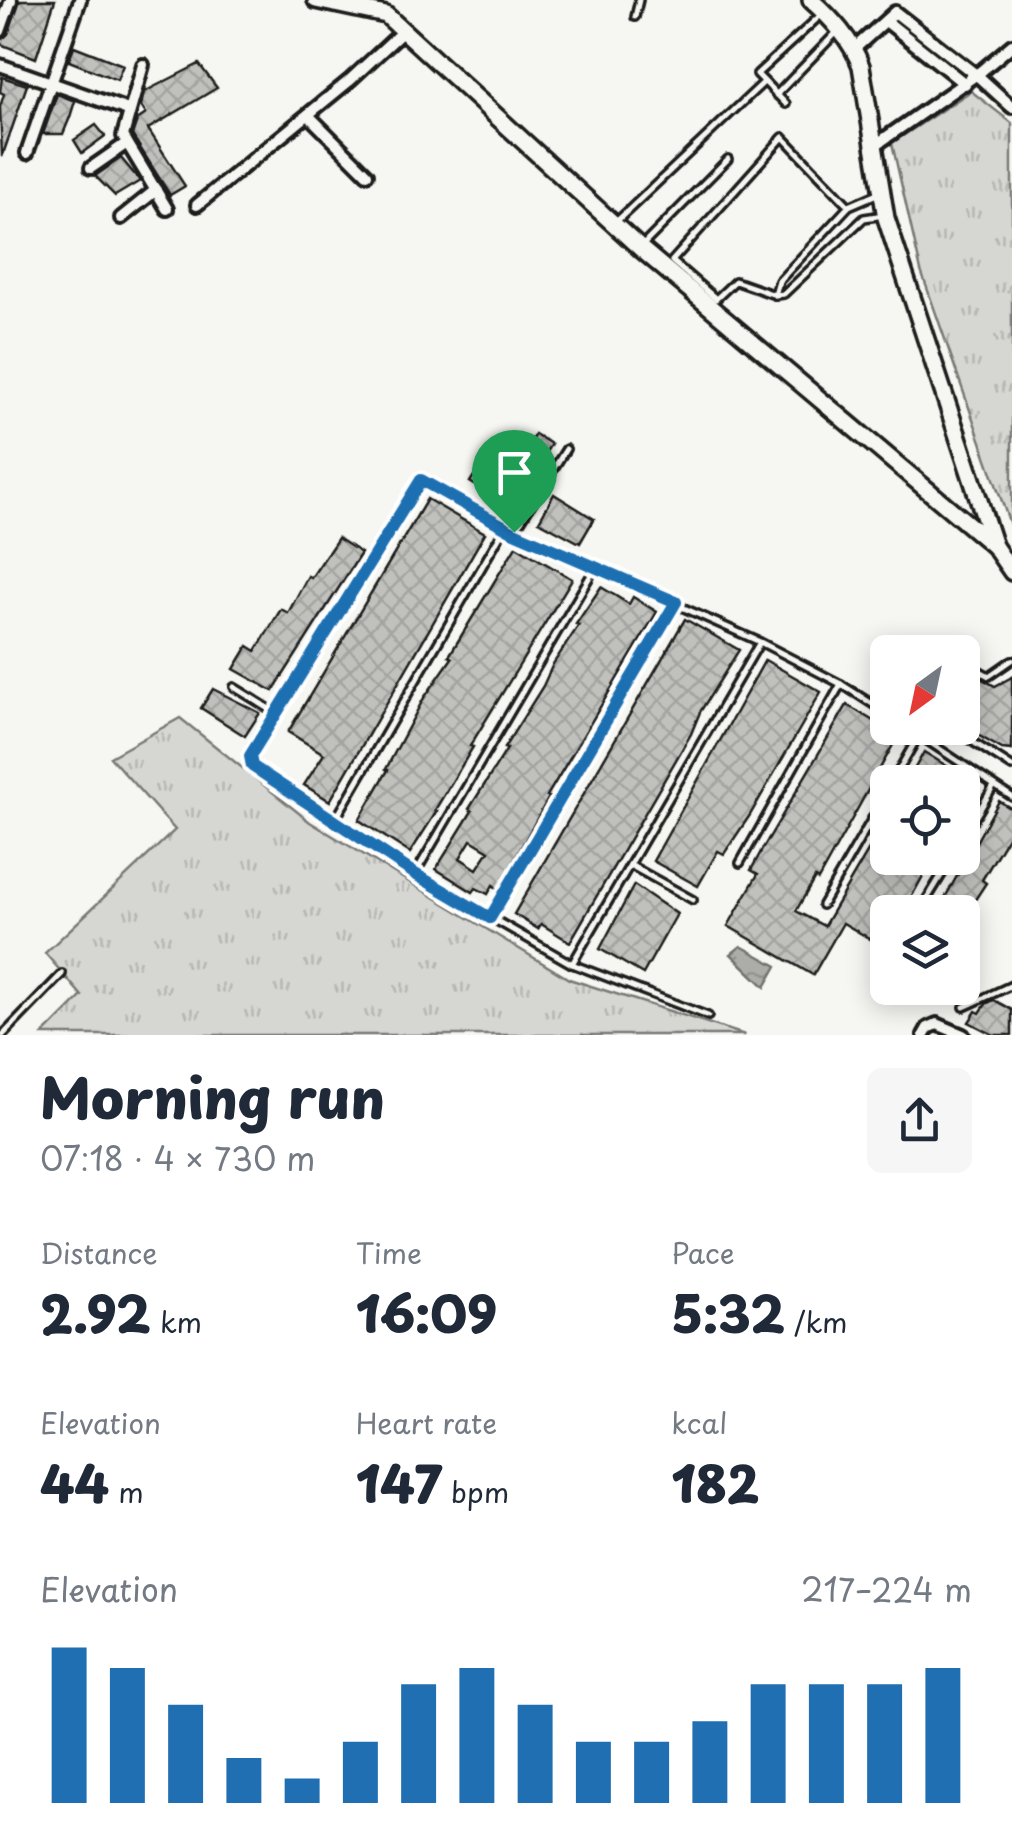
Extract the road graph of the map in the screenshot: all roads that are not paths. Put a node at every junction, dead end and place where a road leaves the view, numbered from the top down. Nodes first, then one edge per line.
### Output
1 (11, 0) edge
2 (80, 0) edge
3 (316, 0) edge
4 (640, 0) edge
5 (811, 0) edge
6 (335, 2) edge
7 (377, 5) edge
8 (824, 12) junction
9 (635, 16) dead end
10 (886, 21) junction
11 (840, 29) junction
12 (0, 31) edge
13 (402, 32) junction
14 (1012, 45) edge
15 (854, 49) junction
16 (0, 65) edge
17 (143, 65) dead end
18 (978, 74) junction
19 (764, 82) junction
20 (51, 83) junction
21 (964, 84) junction
22 (776, 94) junction
23 (786, 104) dead end
24 (1012, 107) edge
25 (128, 110) junction
26 (308, 114) junction
27 (127, 143) junction
28 (874, 146) junction
29 (27, 152) dead end
30 (728, 158) dead end
31 (91, 168) dead end
32 (367, 174) dead end
33 (156, 190) junction
34 (880, 193) junction
35 (197, 205) dead end
36 (849, 206) junction
37 (168, 209) dead end
38 (885, 215) junction
39 (120, 218) dead end
40 (615, 223) junction
41 (640, 248) junction
42 (776, 294) junction
43 (566, 448) dead end
44 (520, 466) dead end
45 (547, 481) junction
46 (504, 527) junction
47 (514, 532) junction
48 (994, 546) junction
49 (596, 568) junction
50 (1012, 572) edge
51 (676, 602) junction
52 (760, 642) junction
53 (1012, 660) edge
54 (980, 671) edge
55 (840, 684) junction
56 (234, 687) dead end
57 (870, 703) edge
58 (276, 713) junction
59 (934, 745) edge
60 (978, 745) edge
61 (1012, 766) edge
62 (994, 786) junction
63 (1012, 797) edge
64 (980, 809) edge
65 (334, 822) junction
66 (870, 822) edge
67 (740, 863) dead end
68 (630, 865) junction
69 (415, 874) junction
70 (692, 900) dead end
71 (822, 905) dead end
72 (490, 918) junction
73 (572, 964) junction
74 (62, 974) dead end
75 (1012, 984) edge
76 (964, 1007) dead end
77 (708, 1016) dead end
78 (945, 1031) edge
79 (2, 1035) edge
80 (924, 1035) edge
81 (962, 1035) edge

1 - 12 street
2 - 20 street
3 - 6 street
4 - 9 lane
5 - 8 street
6 - 7 street
7 - 13 street
8 - 11 street
8 - 19 lane
10 - 15 street
10 - 18 street
10 - 21 street
11 - 15 street
11 - 22 lane
13 - 26 street
13 - 40 street
14 - 18 street
15 - 28 street
16 - 20 street
17 - 25 street
18 - 21 street
18 - 24 street
19 - 22 lane
19 - 40 lane
20 - 25 street
20 - 29 street
21 - 28 street
22 - 23 lane
25 - 27 street
26 - 32 street
26 - 35 street
27 - 31 street
27 - 33 street
28 - 34 street
30 - 41 lane
33 - 37 street
33 - 39 street
34 - 36 lane
34 - 38 street
36 - 42 lane
36 - 42 lane
38 - 42 lane
38 - 48 street
40 - 41 street
41 - 48 street
43 - 45 lane
44 - 45 lane
45 - 47 lane
46 - 47 lane
46 - 58 lane
46 - 65 lane
47 - 49 lane
48 - 50 street
49 - 51 lane
49 - 69 lane
51 - 52 lane
51 - 72 lane
52 - 55 lane
52 - 68 lane
53 - 54 lane
55 - 57 lane
55 - 67 lane
56 - 58 lane
58 - 65 lane
59 - 62 lane
60 - 61 lane
62 - 63 lane
62 - 64 lane
65 - 69 lane
66 - 71 lane
68 - 70 lane
68 - 73 lane
69 - 72 lane
72 - 73 lane
73 - 77 lane
74 - 79 lane
75 - 76 lane
78 - 80 street
78 - 81 street

